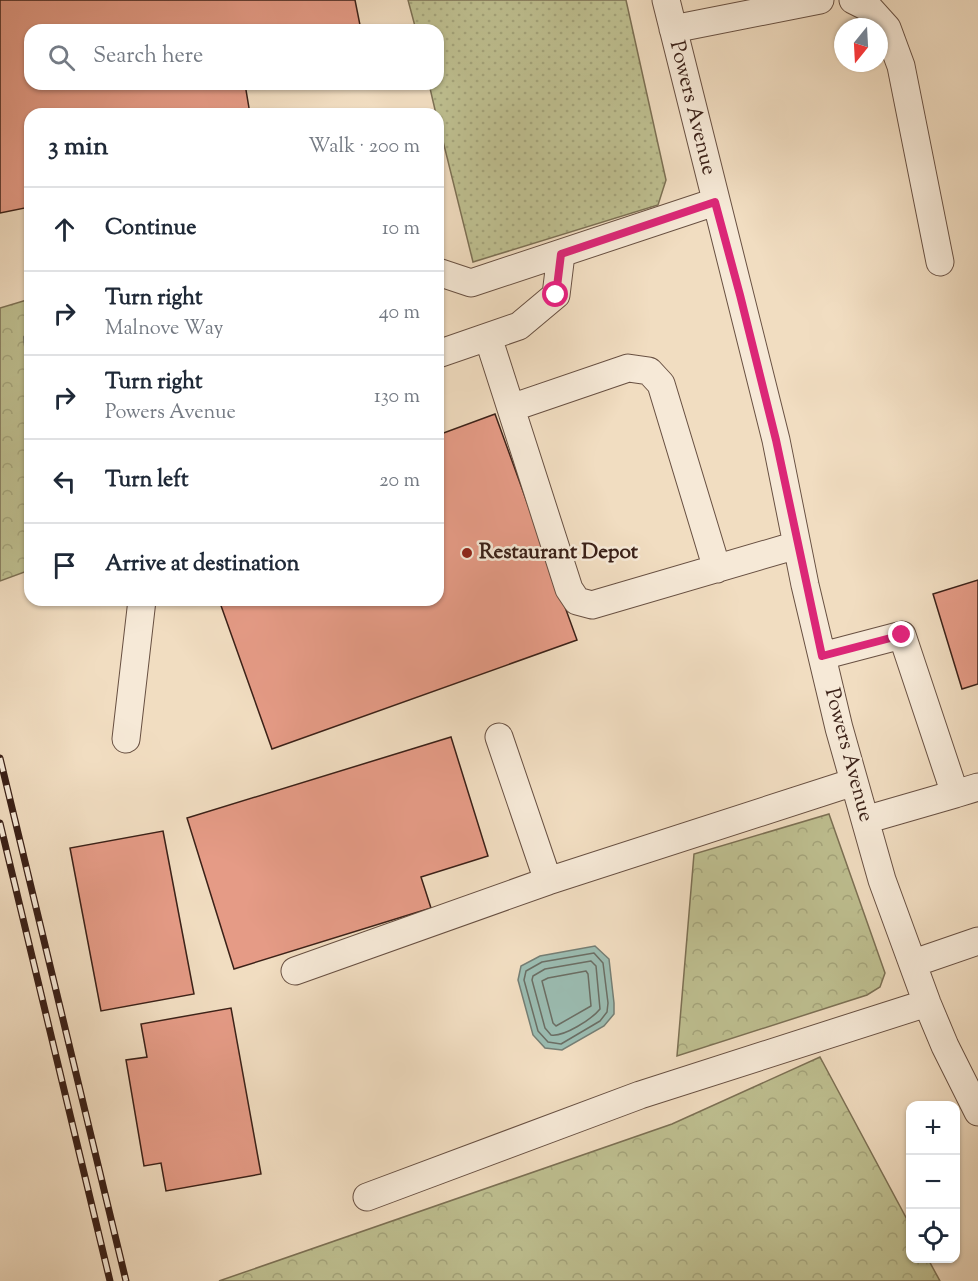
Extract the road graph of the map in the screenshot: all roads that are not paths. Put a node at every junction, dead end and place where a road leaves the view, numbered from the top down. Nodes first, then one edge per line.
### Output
1 (666, 0) edge
2 (820, 0) edge
3 (853, 0) edge
4 (673, 29) junction
5 (715, 202) junction
6 (561, 254) junction
7 (940, 262) dead end
8 (444, 274) edge
9 (488, 337) junction
10 (444, 352) edge
11 (511, 408) junction
12 (797, 545) junction
13 (717, 568) junction
14 (141, 606) edge
15 (822, 656) junction
16 (499, 738) dead end
17 (126, 739) dead end
18 (854, 782) junction
19 (967, 791) edge
20 (865, 820) junction
21 (548, 881) junction
22 (978, 941) edge
23 (914, 963) junction
24 (295, 971) dead end
25 (927, 1003) junction
26 (978, 1112) edge
27 (367, 1197) dead end

1 - 4 street, Powers Avenue
2 - 4 street
3 - 7 street
4 - 5 street, Powers Avenue
5 - 6 street
5 - 12 street, Powers Avenue
6 - 8 street
6 - 9 street
9 - 10 street
9 - 11 street
11 - 13 street
11 - 13 street
12 - 13 street
12 - 15 street, Powers Avenue
14 - 17 street
15 - 18 street, Powers Avenue
15 - 19 street
16 - 21 street
18 - 20 street, Powers Avenue
18 - 21 street
19 - 20 street
20 - 23 street, Powers Avenue
21 - 24 street
22 - 23 street
23 - 25 street, Powers Avenue
25 - 26 street, Powers Avenue
25 - 27 street

